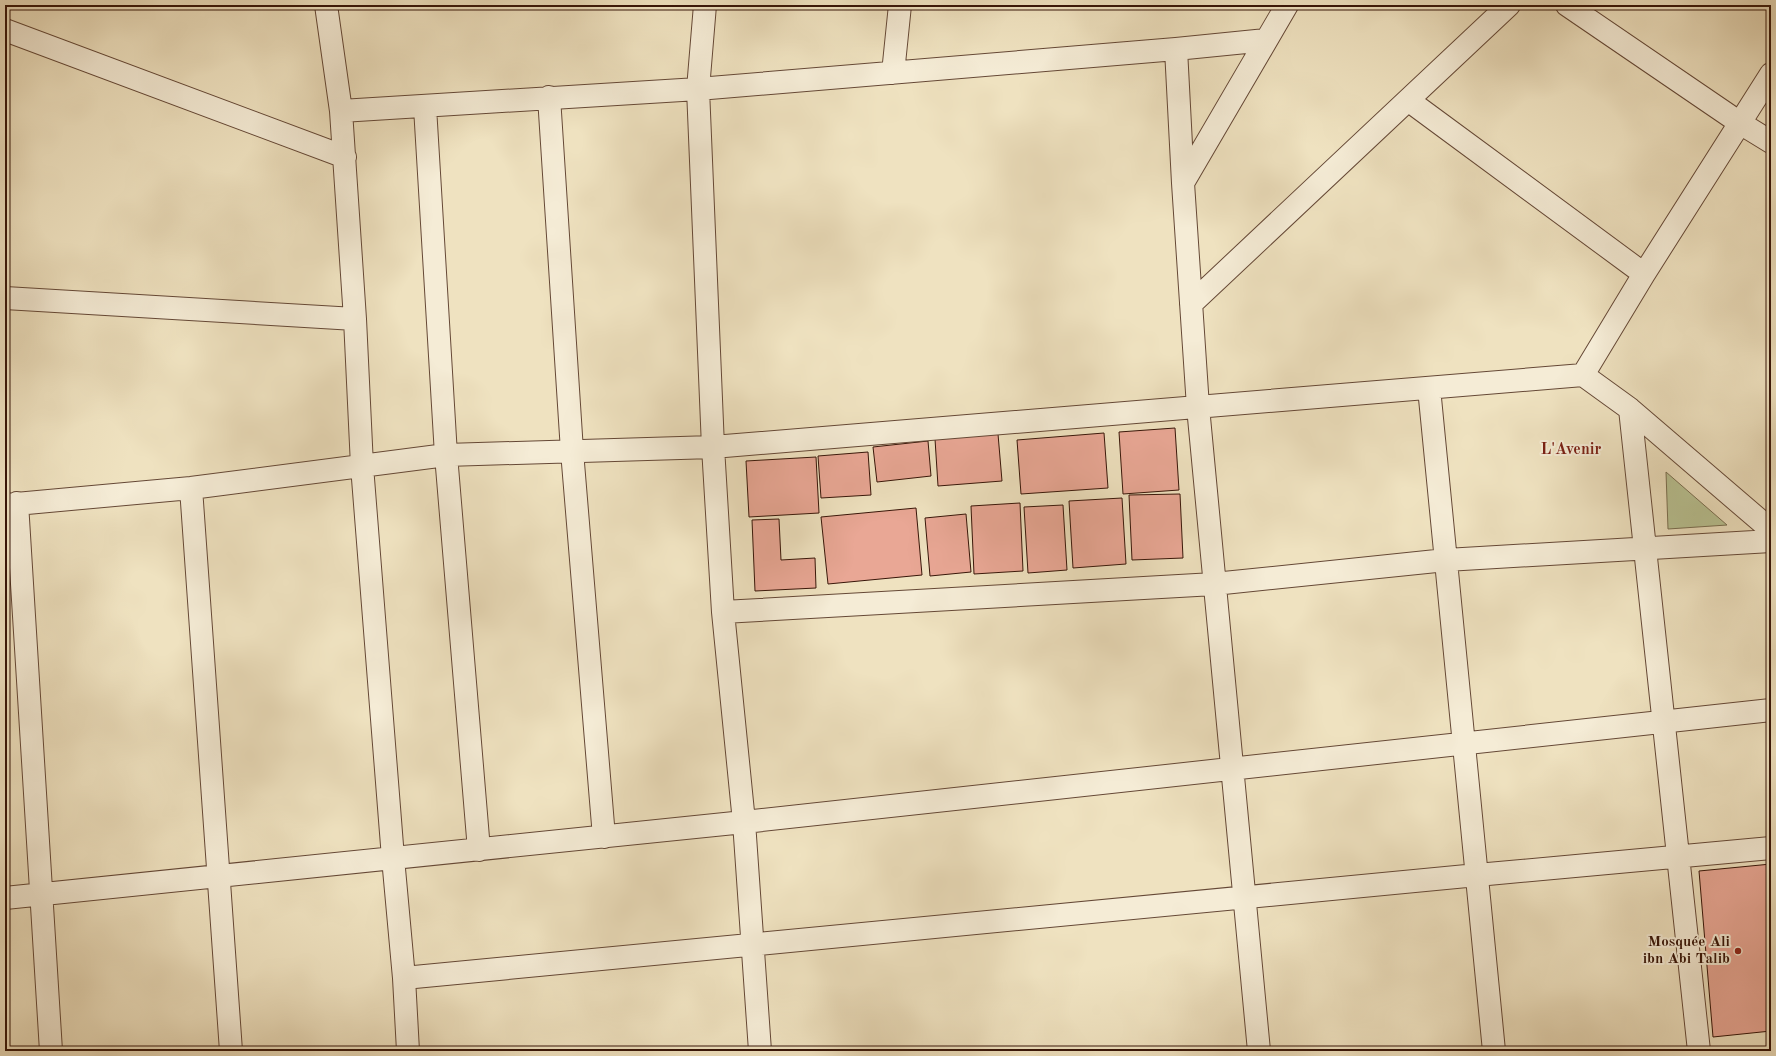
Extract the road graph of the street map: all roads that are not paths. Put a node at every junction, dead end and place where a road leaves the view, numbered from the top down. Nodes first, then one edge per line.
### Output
1 (326, 5) edge
2 (705, 5) edge
3 (900, 5) edge
4 (1287, 5) edge
5 (1509, 5) edge
6 (1568, 5) edge
7 (5, 30) edge
8 (1266, 40) junction
9 (1176, 49) junction
10 (893, 73) junction
11 (1771, 74) edge
12 (698, 89) junction
13 (549, 97) junction
14 (1408, 100) junction
15 (425, 107) junction
16 (341, 111) junction
17 (1740, 123) junction
18 (1771, 142) edge
19 (345, 157) junction
20 (1183, 183) junction
21 (1644, 274) junction
22 (5, 298) edge
23 (1191, 304) junction
24 (355, 319) junction
25 (1583, 375) junction
26 (1429, 388) junction
27 (1198, 407) junction
28 (1630, 409) junction
29 (714, 448) junction
30 (572, 452) junction
31 (446, 455) junction
32 (362, 466) junction
33 (191, 488) junction
34 (11, 504) edge
35 (1771, 530) edge
36 (1771, 541) edge
37 (1645, 548) junction
38 (1446, 560) junction
39 (1214, 584) junction
40 (723, 612) junction
41 (1771, 710) edge
42 (1663, 721) junction
43 (1464, 743) junction
44 (1233, 769) junction
45 (744, 822) junction
46 (604, 837) junction
47 (1771, 848) edge
48 (479, 850) junction
49 (1678, 856) junction
50 (393, 858) junction
51 (1477, 875) junction
52 (220, 876) junction
53 (42, 895) junction
54 (5, 898) edge
55 (1244, 898) junction
56 (753, 945) junction
57 (404, 978) junction
58 (51, 1051) edge
59 (231, 1051) edge
60 (408, 1051) edge
61 (760, 1051) edge
62 (1259, 1051) edge
63 (1494, 1051) edge
64 (1699, 1051) edge

1 - 16 street
2 - 12 street
3 - 10 street
4 - 8 street
5 - 14 street
6 - 17 street
7 - 19 street
8 - 9 street
8 - 20 street
9 - 10 street
9 - 20 street
10 - 12 street
11 - 17 street
12 - 13 street
12 - 29 street
13 - 15 street
13 - 30 street
14 - 21 street
14 - 23 street
15 - 16 street
15 - 31 street
16 - 19 street
17 - 18 street
17 - 21 street
19 - 24 street
20 - 23 street
21 - 25 street
22 - 24 street
23 - 27 street
24 - 32 street
25 - 26 street
25 - 28 street
26 - 27 street
26 - 38 street
27 - 29 street
27 - 39 street
28 - 35 street
28 - 37 street
29 - 30 street
29 - 40 street
30 - 31 street
30 - 46 street
31 - 32 street
31 - 48 street
32 - 33 street
32 - 50 street
33 - 34 street
33 - 52 street
34 - 53 street
36 - 37 street
37 - 38 street
37 - 42 street
38 - 39 street
38 - 43 street
39 - 40 street
39 - 44 street
40 - 45 street
41 - 42 street
42 - 43 street
42 - 49 street
43 - 44 street
43 - 51 street
44 - 45 street
44 - 55 street
45 - 46 street
45 - 56 street
46 - 48 street
47 - 49 street
48 - 50 street
49 - 51 street
49 - 64 street
50 - 52 street
50 - 57 street
51 - 55 street
51 - 63 street
52 - 53 street
52 - 59 street
53 - 54 street
53 - 58 street
55 - 56 street
55 - 62 street
56 - 57 street
56 - 61 street
57 - 60 street

